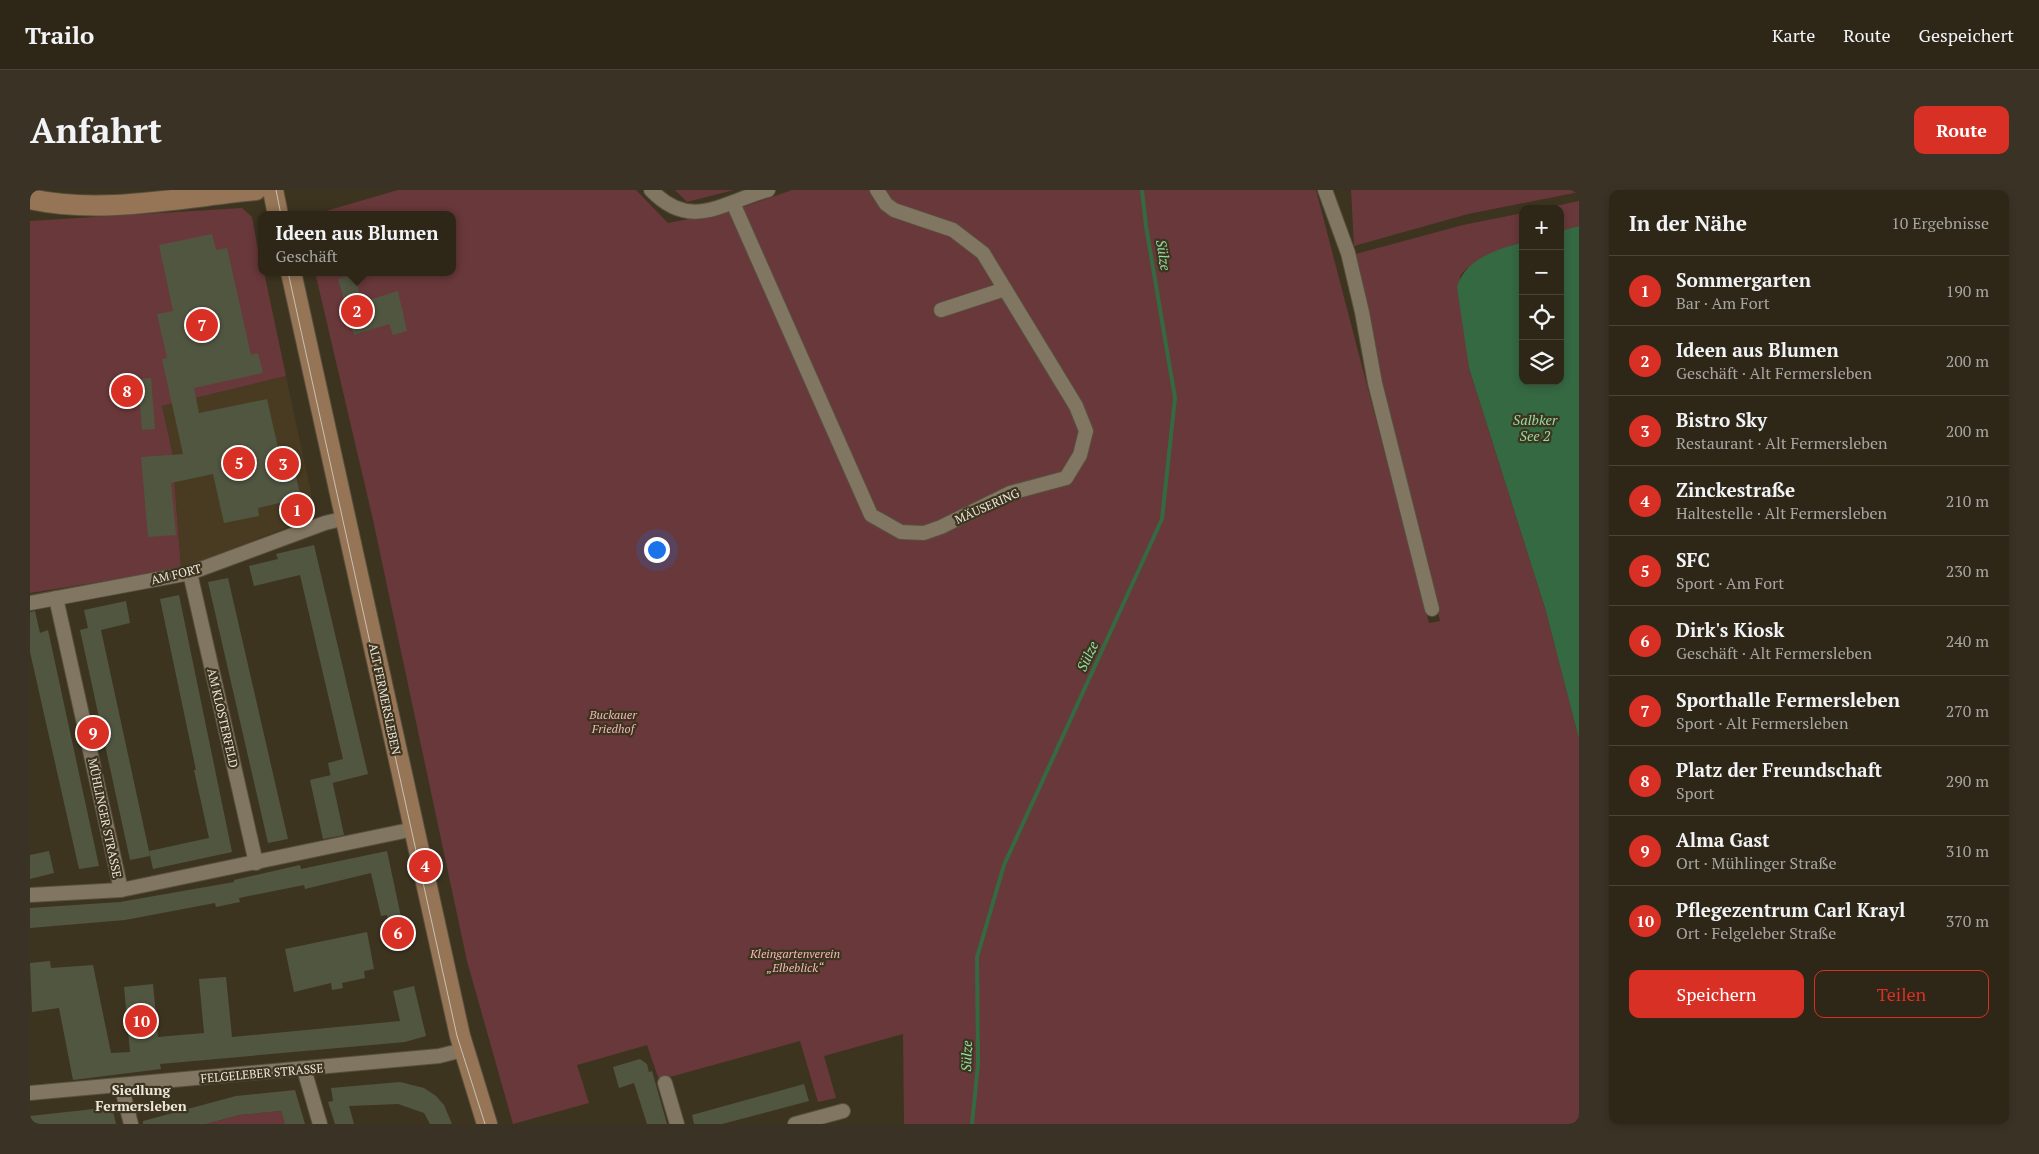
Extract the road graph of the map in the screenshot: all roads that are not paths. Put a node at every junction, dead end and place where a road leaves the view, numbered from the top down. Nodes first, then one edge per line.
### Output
1 (256, 190) edge
2 (273, 190) edge
3 (650, 190) edge
4 (768, 190) edge
5 (877, 190) edge
6 (1325, 190) edge
7 (30, 199) edge
8 (733, 203) junction
9 (277, 211) edge
10 (292, 276) edge
11 (1005, 289) junction
12 (941, 310) dead end
13 (346, 518) junction
14 (190, 574) junction
15 (56, 598) junction
16 (30, 603) edge
17 (1432, 609) dead end
18 (414, 829) junction
19 (256, 863) junction
20 (121, 890) junction
21 (30, 895) edge
22 (464, 1050) junction
23 (304, 1069) junction
24 (665, 1083) dead end
25 (121, 1085) junction
26 (30, 1093) edge
27 (843, 1110) dead end
28 (131, 1124) edge
29 (320, 1124) edge
30 (487, 1124) edge
31 (677, 1124) edge
32 (795, 1124) edge

1 - 7 main road
2 - 9 main road
3 - 8 street
4 - 8 street
5 - 11 street, MÄUSERING
6 - 17 street
8 - 11 street, MÄUSERING
10 - 13 main road, ALT FERMERSLEBEN
11 - 12 street
13 - 14 street, AM FORT
13 - 18 main road, ALT FERMERSLEBEN
14 - 15 street, AM FORT
14 - 19 street, AM KLOSTERFELD
15 - 16 street, AM FORT
15 - 20 street, MÜHLINGER STRASSE
18 - 19 street
18 - 22 main road, ALT FERMERSLEBEN
19 - 20 street
20 - 21 street
22 - 23 street, FELGELEBER STRASSE
22 - 30 main road, ALT FERMERSLEBEN
23 - 25 street, FELGELEBER STRASSE
23 - 29 street
24 - 31 street
25 - 26 street, FELGELEBER STRASSE
25 - 28 street
27 - 32 street

